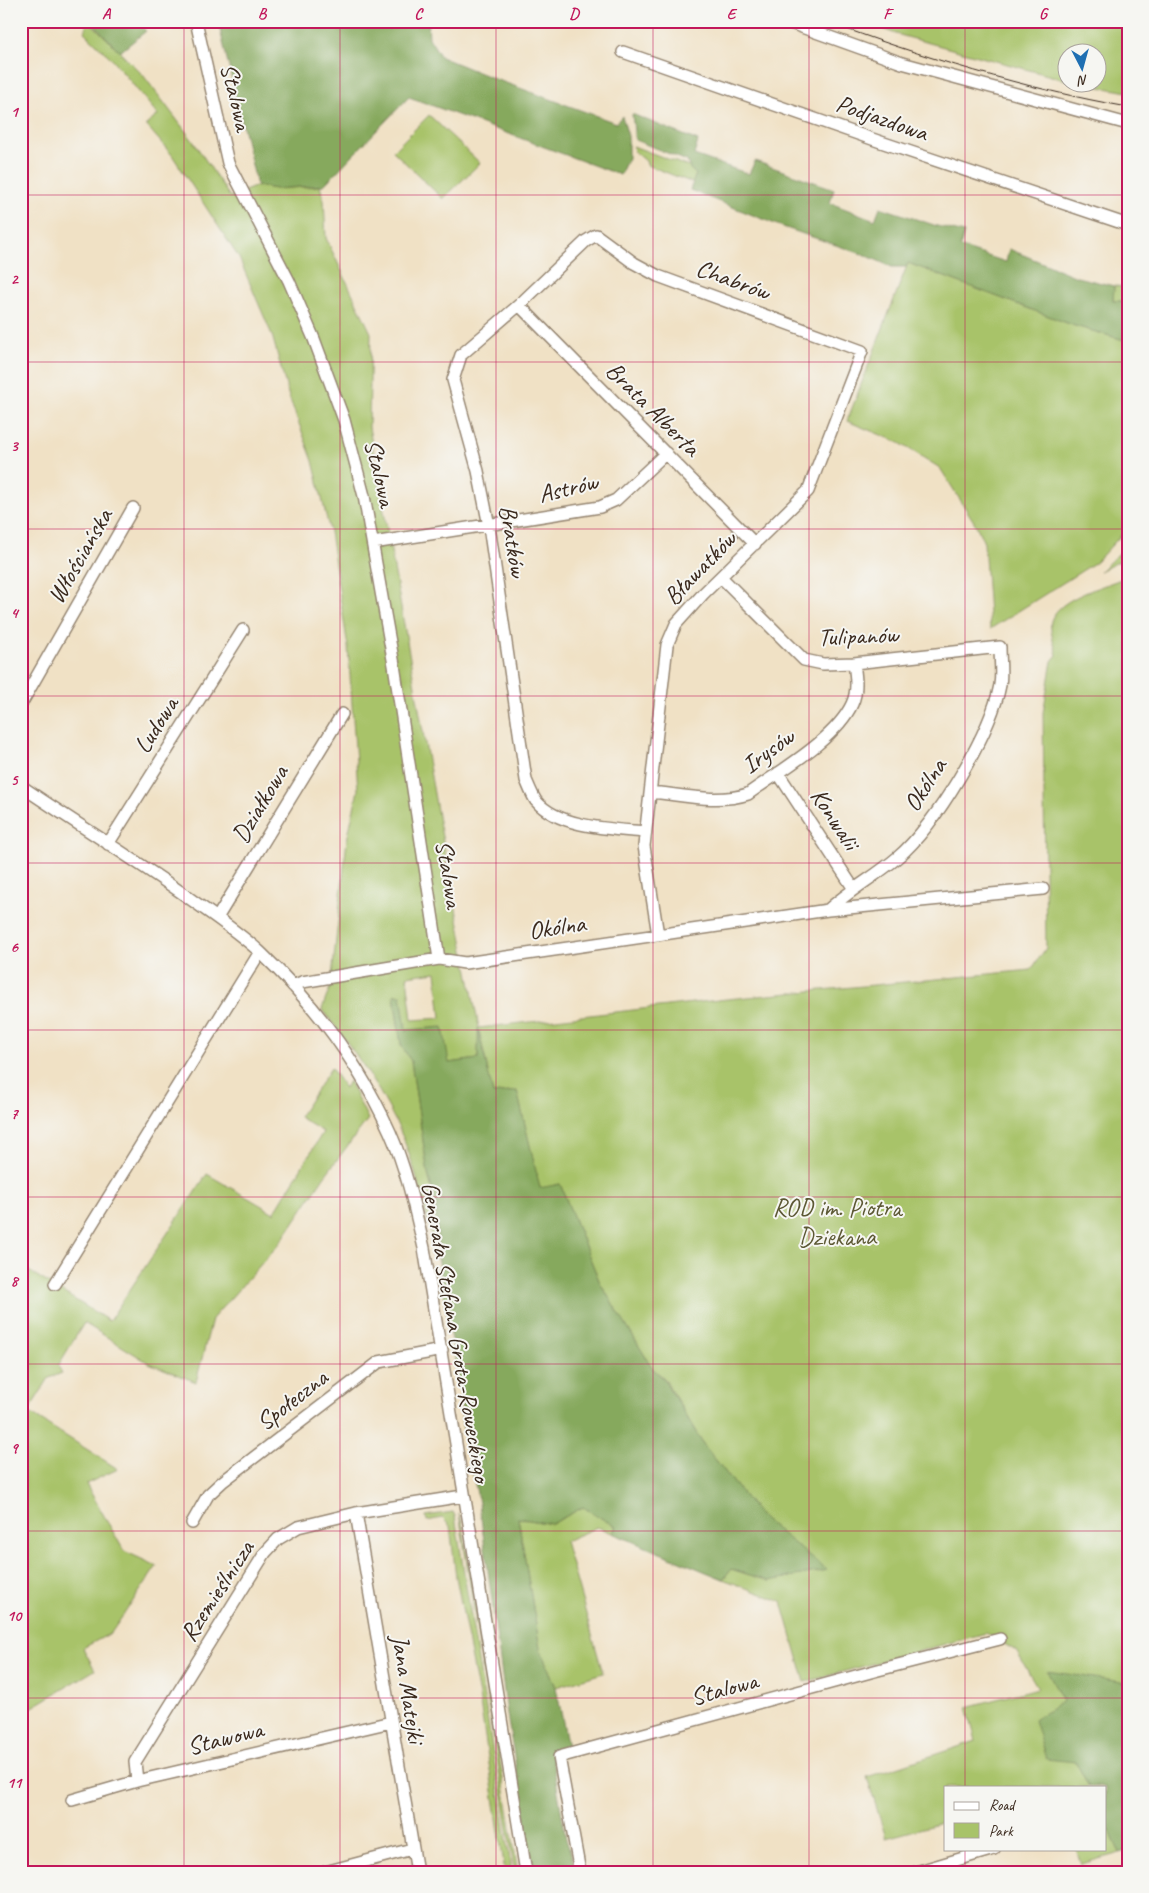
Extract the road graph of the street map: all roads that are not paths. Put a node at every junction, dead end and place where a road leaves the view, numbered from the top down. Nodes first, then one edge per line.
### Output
1 (196, 21) edge
2 (785, 21) edge
3 (623, 52) dead end
4 (1128, 124) edge
5 (1128, 225) edge
6 (596, 235) joint
7 (519, 305) junction
8 (862, 351) joint
9 (666, 453) junction
10 (133, 508) dead end
11 (488, 526) junction
12 (373, 543) junction
13 (755, 544) junction
14 (721, 577) junction
15 (243, 630) dead end
16 (1000, 648) joint
17 (854, 663) junction
18 (21, 704) edge
19 (342, 714) dead end
20 (778, 773) junction
21 (22, 786) edge
22 (651, 792) junction
23 (645, 832) junction
24 (108, 844) junction
25 (854, 889) junction
26 (1043, 889) dead end
27 (828, 910) junction
28 (218, 918) junction
29 (658, 935) junction
30 (260, 952) junction
31 (439, 959) junction
32 (293, 986) junction
33 (55, 1284) dead end
34 (442, 1350) junction
35 (463, 1496) junction
36 (356, 1513) junction
37 (192, 1523) dead end
38 (1000, 1639) dead end
39 (390, 1722) junction
40 (137, 1781) junction
41 (72, 1800) dead end
42 (412, 1850) junction
43 (991, 1850) edge
44 (326, 1872) edge
45 (418, 1872) edge
46 (526, 1872) edge
47 (580, 1872) edge
48 (916, 1872) edge

1 - 12 street, Stalowa
2 - 4 street
3 - 5 street, Podjazdowa
6 - 7 street, Bratków
6 - 8 street, Chabrów
7 - 9 street, Brata Alberta
7 - 11 street, Bratków
8 - 13 street, Bławatków
9 - 11 street, Astrów
9 - 13 street, Brata Alberta
10 - 18 street, Włościańska
11 - 12 street, Astrów
11 - 23 street, Bratków
12 - 31 street, Stalowa
13 - 14 street, Bławatków
14 - 17 street, Tulipanów
14 - 22 street, Bławatków
15 - 24 street, Ludowa
16 - 17 street, Tulipanów
16 - 25 street, Okólna
17 - 20 street, Irysów
19 - 28 street, Działkowa
20 - 22 street, Irysów
20 - 25 street, Konwalii
21 - 24 street, Generała Stefana Grota-Roweckiego
22 - 23 street, Bławatków
23 - 29 street, Bławatków
24 - 28 street, Generała Stefana Grota-Roweckiego
25 - 27 street, Okólna
26 - 27 street, Okólna
27 - 29 street, Okólna
28 - 30 street, Generała Stefana Grota-Roweckiego
29 - 31 street, Okólna
30 - 32 street, Generała Stefana Grota-Roweckiego
30 - 33 street
31 - 32 street, Okólna
32 - 34 street, Generała Stefana Grota-Roweckiego
34 - 35 street, Generała Stefana Grota-Roweckiego
34 - 37 street, Społeczna
35 - 36 street, Rzemieślnicza
35 - 46 street, Generała Stefana Grota-Roweckiego
36 - 39 street, Jana Matejki
36 - 40 street, Rzemieślnicza
38 - 47 street, Stalowa
39 - 40 street, Stawowa
39 - 42 street, Jana Matejki
40 - 41 street, Stawowa
42 - 44 street
42 - 45 street, Jana Matejki
43 - 48 street

